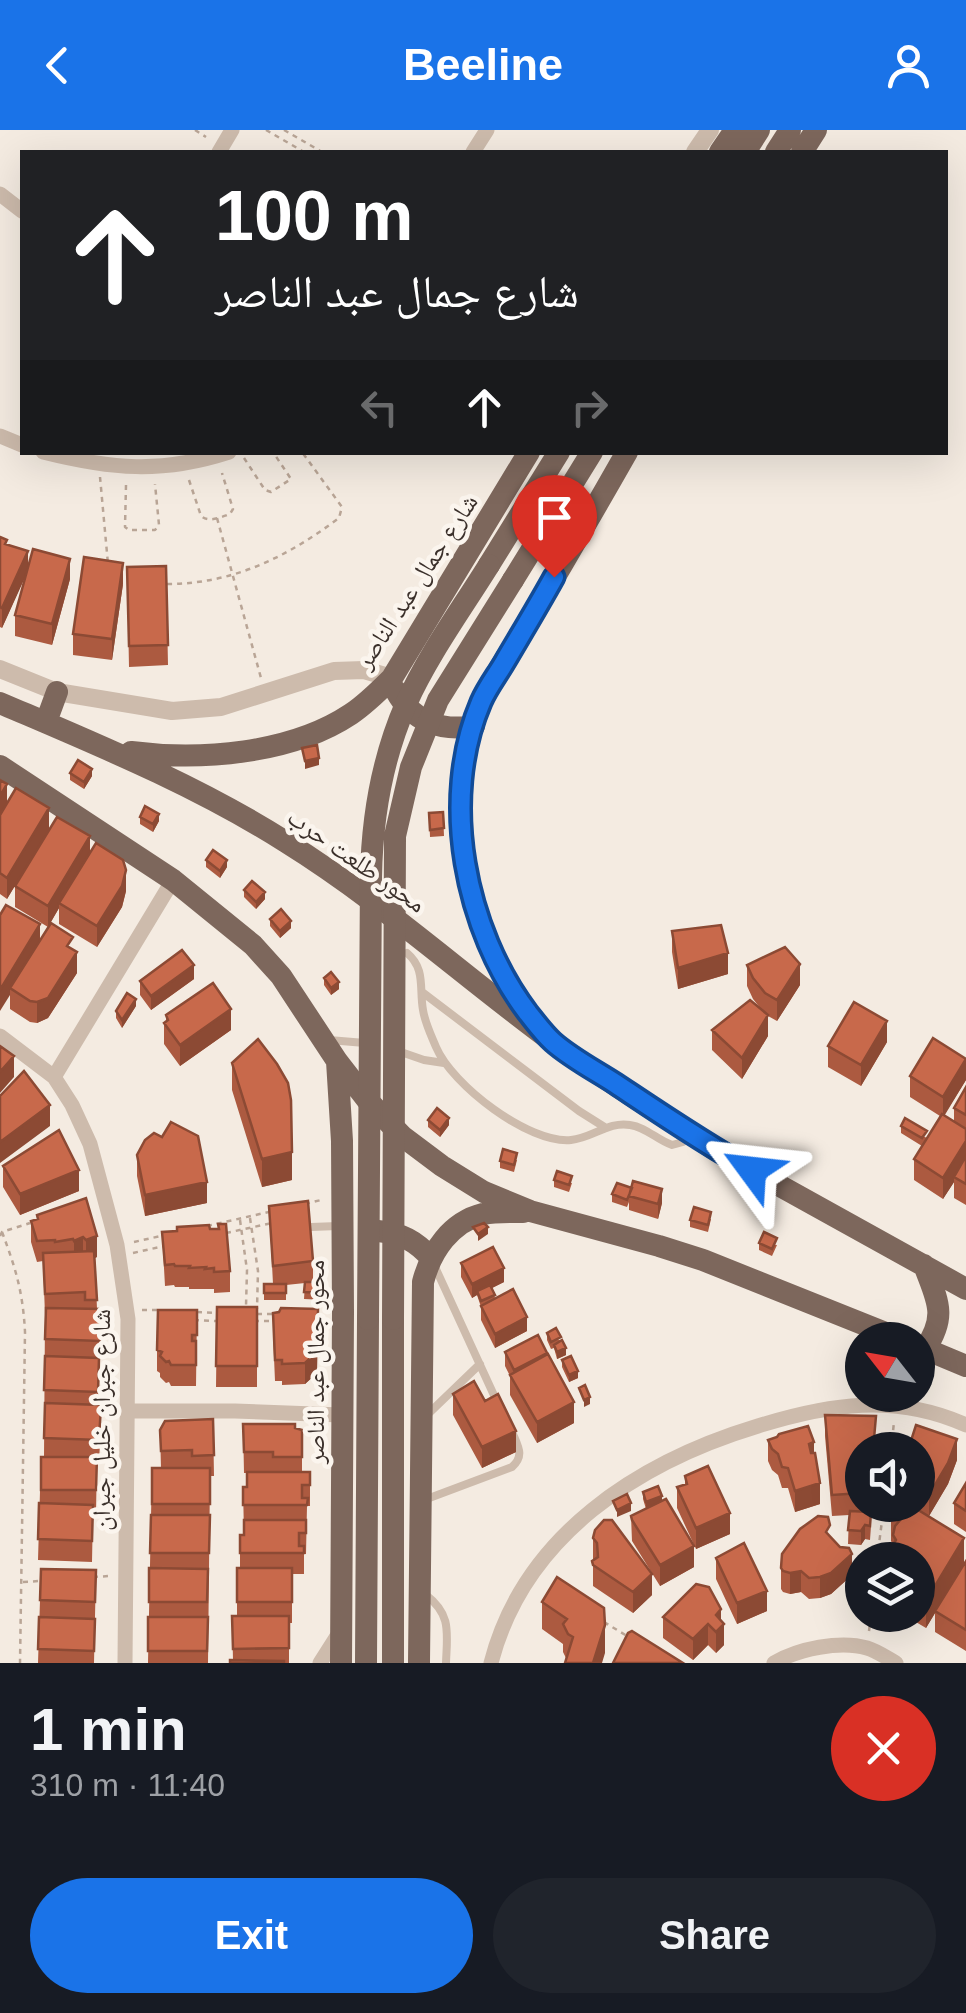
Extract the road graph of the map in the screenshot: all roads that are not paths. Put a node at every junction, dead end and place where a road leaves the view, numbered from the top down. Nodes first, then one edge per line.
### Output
1 (0, 194) edge
2 (20, 209) edge
3 (57, 455) edge
4 (223, 455) edge
5 (528, 455) edge
6 (557, 455) edge
7 (590, 455) edge
8 (625, 455) edge
9 (0, 668) edge
10 (392, 678) junction
11 (57, 692) junction
12 (0, 702) edge
13 (46, 722) junction
14 (474, 726) junction
15 (99, 744) junction
16 (0, 766) edge
17 (173, 880) junction
18 (407, 953) dead end
19 (422, 992) junction
20 (0, 1036) edge
21 (325, 1040) junction
22 (554, 1043) junction
23 (373, 1044) dead end
24 (388, 1048) dead end
25 (337, 1061) junction
26 (444, 1063) junction
27 (54, 1078) junction
28 (606, 1128) junction
29 (692, 1134) junction
30 (530, 1212) junction
31 (311, 1227) edge
32 (343, 1235) junction
33 (431, 1258) junction
34 (924, 1265) junction
35 (966, 1289) edge
36 (856, 1322) edge
37 (935, 1327) edge
38 (935, 1353) edge
39 (480, 1364) junction
40 (966, 1366) edge
41 (128, 1411) junction
42 (342, 1414) junction
43 (420, 1421) junction
44 (966, 1424) edge
45 (420, 1501) junction
46 (420, 1590) junction
47 (341, 1630) junction
48 (125, 1663) edge
49 (320, 1663) edge
50 (340, 1663) edge
51 (366, 1663) edge
52 (393, 1663) edge
53 (419, 1663) edge
54 (446, 1663) edge
55 (491, 1663) edge
56 (774, 1663) edge
57 (896, 1663) edge

1 - 2 street
3 - 4 street
5 - 10 main road, شارع جمال عبد الناصر
6 - 51 main road, bridge
7 - 52 main road, bridge
8 - 14 main road
9 - 11 street
10 - 11 street
10 - 14 main road
10 - 15 main road, شارع جمال عبد الناصر
11 - 13 main road
12 - 13 main road, محور طلعت حرب
13 - 15 main road, محور طلعت حرب
14 - 22 main road
15 - 22 main road, محور طلعت حرب
16 - 17 main road
17 - 21 main road
17 - 27 street
18 - 19 lane
19 - 26 lane
19 - 28 lane
20 - 27 street, شارع جبران خليل جبران
21 - 23 lane
21 - 25 main road
22 - 29 main road, محور طلعت حرب
24 - 26 lane
25 - 30 main road
25 - 32 main road, محور جمال عبد الناصر
26 - 28 lane
27 - 41 street, شارع جبران خليل جبران
28 - 29 lane
29 - 34 main road, محور طلعت حرب
30 - 33 main road
30 - 36 main road
31 - 32 lane
32 - 33 main road
32 - 42 main road, محور جمال عبد الناصر
33 - 39 lane
33 - 43 main road
34 - 35 main road, محور طلعت حرب
34 - 37 main road
38 - 40 main road
39 - 43 lane
39 - 45 lane
41 - 42 street
41 - 48 street, شارع جبران خليل جبران
42 - 47 main road, محور جمال عبد الناصر
43 - 45 main road
44 - 55 street
45 - 46 main road
46 - 53 main road
46 - 54 lane
47 - 49 street
47 - 50 main road, محور جمال عبد الناصر
56 - 57 street

